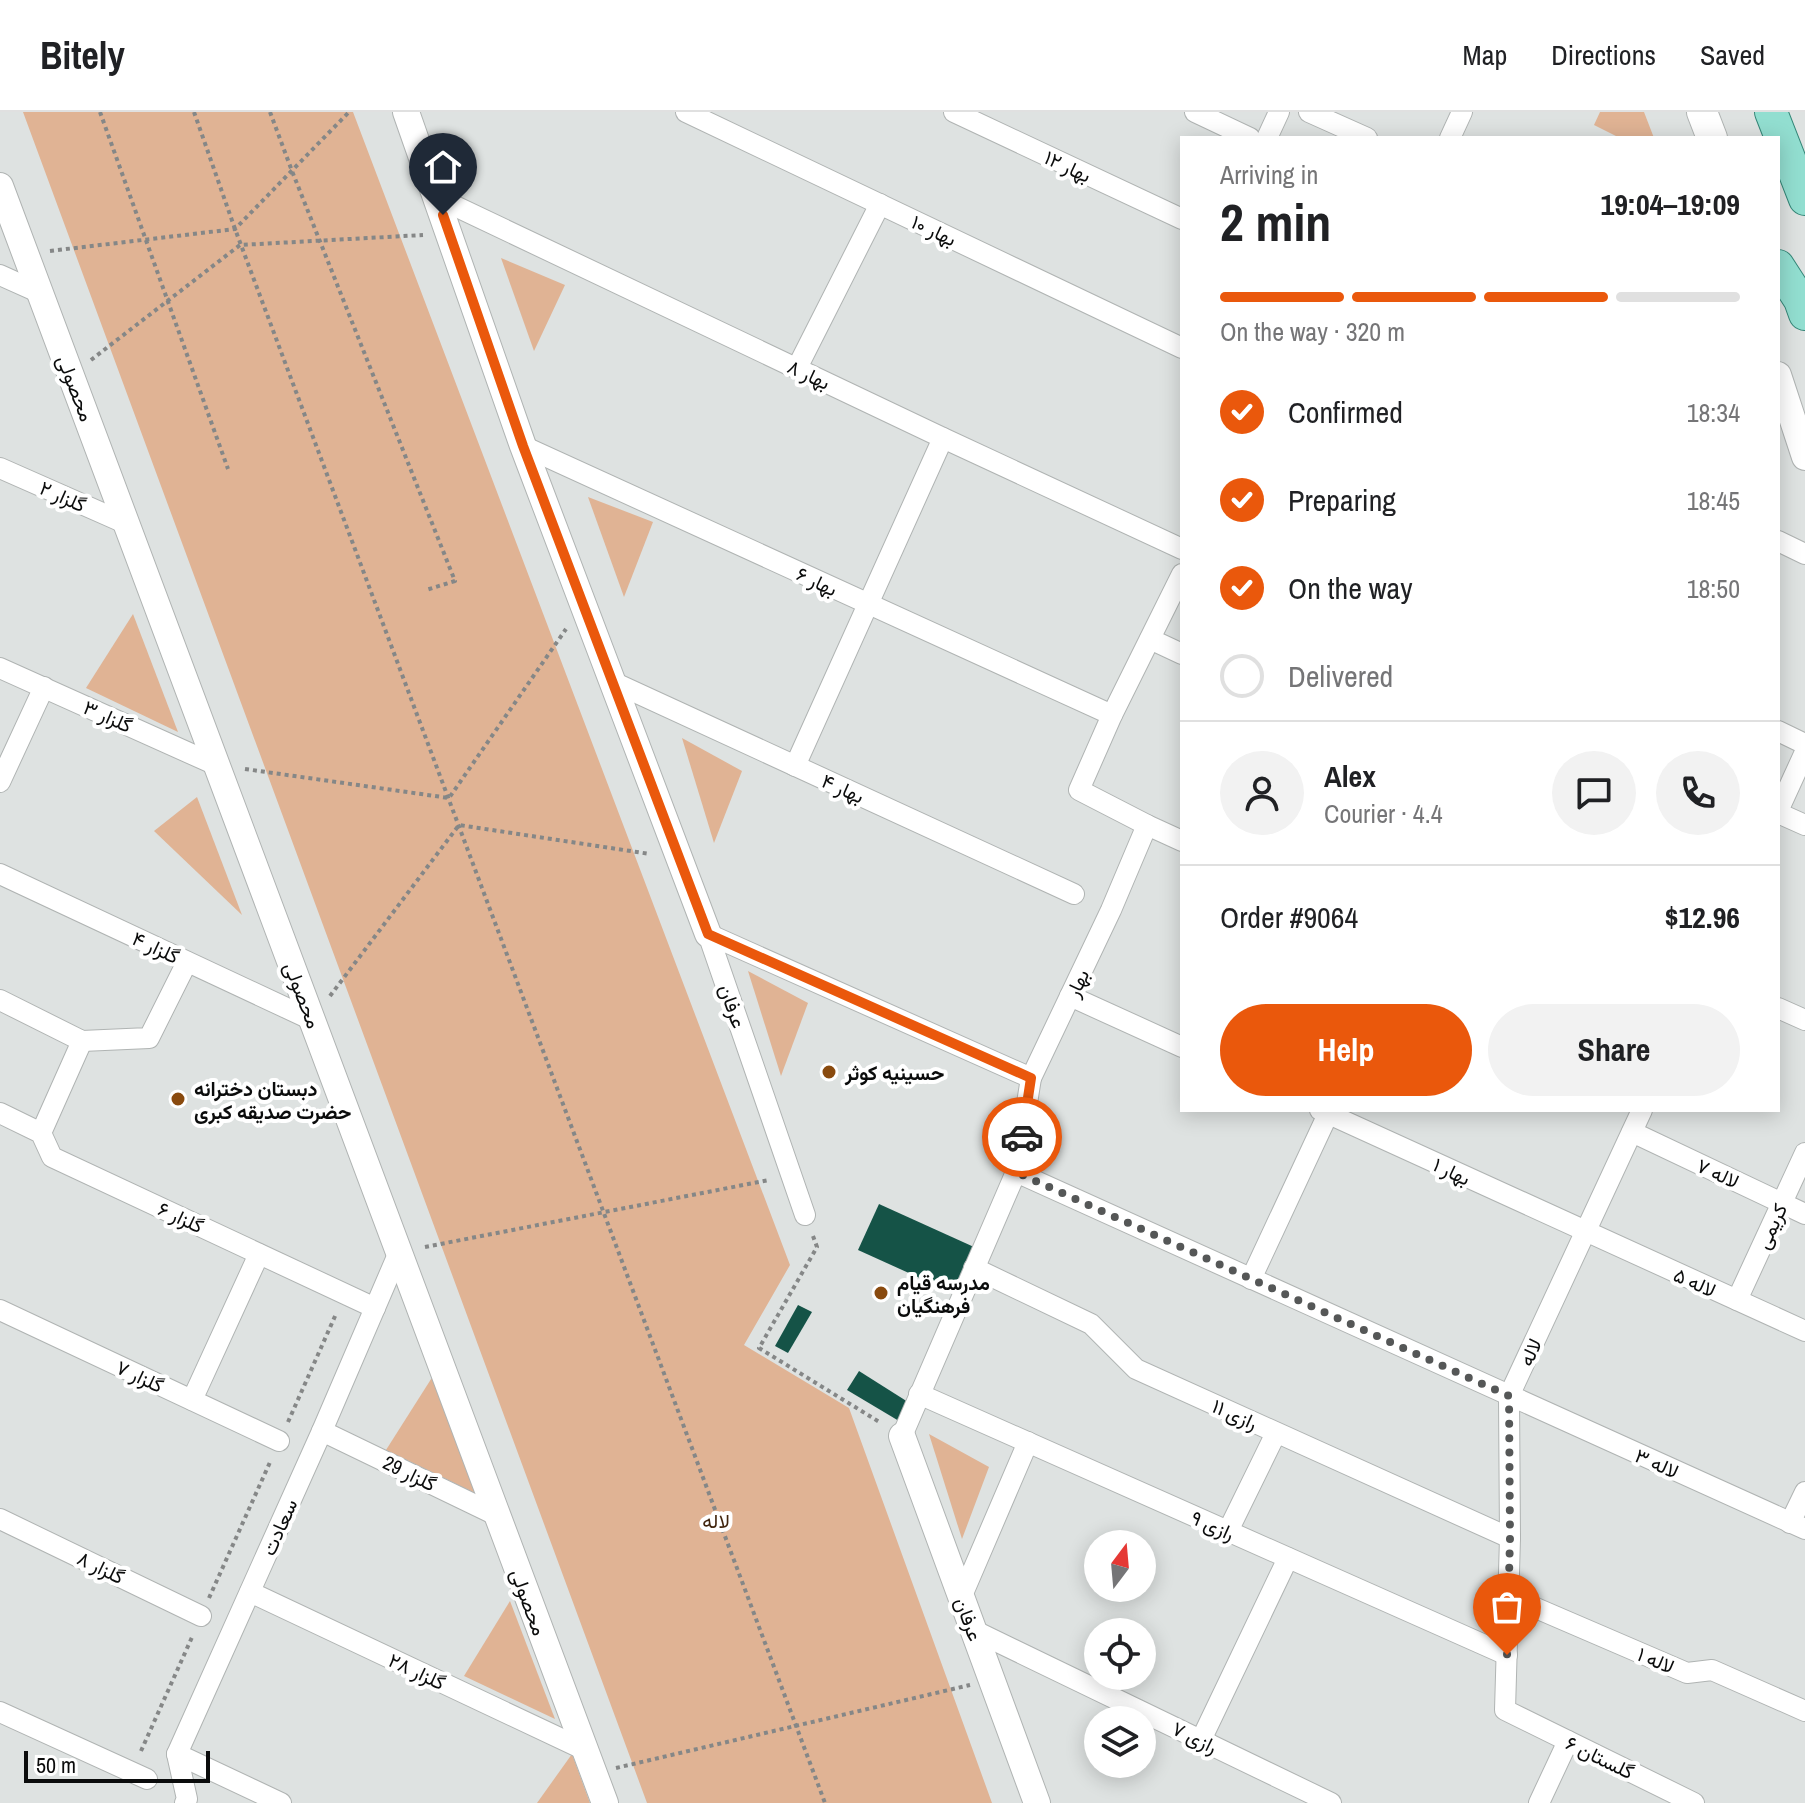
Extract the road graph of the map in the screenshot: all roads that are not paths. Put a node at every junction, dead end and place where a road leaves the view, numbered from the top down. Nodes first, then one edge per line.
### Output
1 (406, 112) edge
2 (686, 112) edge
3 (954, 112) edge
4 (1195, 112) edge
5 (1279, 112) edge
6 (1309, 112) edge
7 (1462, 112) edge
8 (1702, 112) edge
9 (1771, 112) edge
10 (1246, 136) edge
11 (1268, 136) edge
12 (1363, 136) edge
13 (1451, 136) edge
14 (1711, 136) edge
15 (0, 186) edge
16 (436, 197) junction
17 (1805, 199) edge
18 (880, 204) junction
19 (1180, 218) edge
20 (1780, 269) edge
21 (0, 275) edge
22 (40, 293) junction
23 (1805, 314) edge
24 (1180, 347) edge
25 (797, 368) junction
26 (1780, 381) edge
27 (943, 438) junction
28 (523, 446) junction
29 (1805, 457) edge
30 (0, 468) edge
31 (127, 524) junction
32 (1780, 542) edge
33 (1180, 548) edge
34 (1805, 554) edge
35 (1180, 578) edge
36 (868, 605) junction
37 (1150, 639) junction
38 (1180, 653) edge
39 (0, 668) edge
40 (613, 682) junction
41 (44, 687) junction
42 (1112, 715) junction
43 (1780, 732) edge
44 (1805, 744) edge
45 (1805, 752) edge
46 (216, 765) junction
47 (795, 766) junction
48 (0, 782) edge
49 (1780, 808) edge
50 (1780, 813) edge
51 (1147, 825) junction
52 (1805, 825) edge
53 (1180, 840) edge
54 (0, 874) edge
55 (1074, 894) dead end
56 (708, 934) junction
57 (187, 962) junction
58 (1070, 996) junction
59 (0, 1000) edge
60 (1780, 1009) edge
61 (312, 1020) junction
62 (1805, 1020) edge
63 (82, 1041) junction
64 (1180, 1046) edge
65 (1031, 1078) junction
66 (1324, 1112) edge
67 (1641, 1112) edge
68 (0, 1113) edge
69 (1632, 1132) junction
70 (41, 1133) junction
71 (1805, 1153) edge
72 (1016, 1172) junction
73 (1782, 1203) junction
74 (1805, 1214) edge
75 (805, 1215) road end
76 (1585, 1232) junction
77 (399, 1252) junction
78 (259, 1254) junction
79 (974, 1268) junction
80 (1251, 1279) junction
81 (1737, 1300) junction
82 (375, 1308) junction
83 (0, 1310) edge
84 (1805, 1331) edge
85 (919, 1394) junction
86 (1509, 1396) junction
87 (192, 1400) junction
88 (322, 1431) junction
89 (1276, 1433) junction
90 (902, 1436) joint
91 (279, 1441) road end
92 (1028, 1442) junction
93 (1805, 1492) edge
94 (498, 1516) junction
95 (0, 1519) edge
96 (1798, 1526) edge
97 (1228, 1531) junction
98 (1510, 1538) junction
99 (1288, 1558) junction
100 (250, 1592) junction
101 (1508, 1596) junction
102 (961, 1598) junction
103 (201, 1616) road end
104 (973, 1630) junction
105 (1507, 1655) junction
106 (1804, 1708) edge
107 (1505, 1710) joint
108 (0, 1712) edge
109 (1201, 1740) junction
110 (1568, 1741) junction
111 (177, 1754) junction
112 (589, 1762) junction
113 (147, 1779) road end
114 (185, 1803) edge
115 (281, 1803) edge
116 (605, 1803) edge
117 (1037, 1803) edge
118 (1331, 1803) edge
119 (1539, 1803) edge
120 (1694, 1803) edge

1 - 16 street
2 - 18 street, بهار ۱۰
3 - 19 street, بهار ۱۲
4 - 10 street
5 - 11 street
6 - 12 street
7 - 13 street
8 - 14 main road
9 - 17 main road
15 - 22 street, محصولی
16 - 25 street, بهار ۸
16 - 28 street
18 - 24 street, بهار ۱۰
18 - 25 street
20 - 23 main road
21 - 22 street
22 - 31 street, محصولی
25 - 27 street, بهار ۸
26 - 29 street
27 - 33 street, بهار ۸
27 - 36 street
28 - 36 street, بهار ۶
28 - 40 street
30 - 31 street, گلزار ۲
31 - 46 street, محصولی
32 - 34 street
35 - 37 street
36 - 42 street, بهار ۶
36 - 47 street
37 - 38 street
37 - 42 street
39 - 41 street, گلزار ۳
40 - 47 street, بهار ۴
40 - 56 street
41 - 46 street, گلزار ۳
41 - 48 street
42 - 51 street
43 - 44 street
45 - 49 street
46 - 61 street, محصولی
47 - 55 street, بهار ۴
50 - 52 street
51 - 53 street
51 - 58 street, بهار
54 - 57 street, گلزار ۴
56 - 65 street
56 - 75 street, عرفان
57 - 61 street, گلزار ۴
57 - 63 street
58 - 64 street
58 - 65 street, بهار
59 - 63 street
60 - 62 street
61 - 77 street, محصولی
63 - 70 street
65 - 72 street, بهار
66 - 76 street, بهار ۱
66 - 80 street
67 - 69 street, لاله
68 - 70 street, گلزار ۶
69 - 73 street, لاله ۷
69 - 76 street, لاله
70 - 78 street, گلزار ۶
71 - 73 street, کریمی
72 - 79 street, بهار
72 - 80 street, لاله ۳
73 - 74 street, لاله ۷
73 - 81 street, کریمی
76 - 81 street, لاله ۵
76 - 86 street, لاله
77 - 82 street, سعادت
77 - 94 street, محصولی
78 - 82 street, گلزار ۶
78 - 87 street
79 - 85 street, بهار
79 - 89 street, رازی ۱۱
80 - 86 street, لاله ۳
81 - 84 street, لاله ۵
82 - 88 street, سعادت
83 - 87 street, گلزار ۷
85 - 90 street, بهار
85 - 92 street, رازی ۹
86 - 96 street, لاله ۳
86 - 98 street, لاله
87 - 91 street, گلزار ۷
88 - 94 street, گلزار 29
88 - 100 street, سعادت
89 - 97 street
89 - 98 street, رازی ۱۱
90 - 102 street, عرفان
92 - 97 street, رازی ۹
92 - 102 street
93 - 96 street
94 - 112 street, محصولی
95 - 103 street, گلزار ۸
97 - 99 street, رازی ۹
98 - 101 street, لاله
99 - 105 street, رازی ۹
99 - 109 street
100 - 111 street, سعادت
100 - 112 street, گلزار ۲۸
101 - 105 street, لاله
101 - 106 street, لاله ۱
102 - 104 street, عرفان
104 - 109 street, رازی ۷
104 - 117 street, عرفان
105 - 107 street, لاله
107 - 110 street, گلستان ۶
108 - 113 street
109 - 118 street, رازی ۷
110 - 119 street
110 - 120 street, گلستان ۶
111 - 114 street
111 - 115 street
112 - 116 street, محصولی

